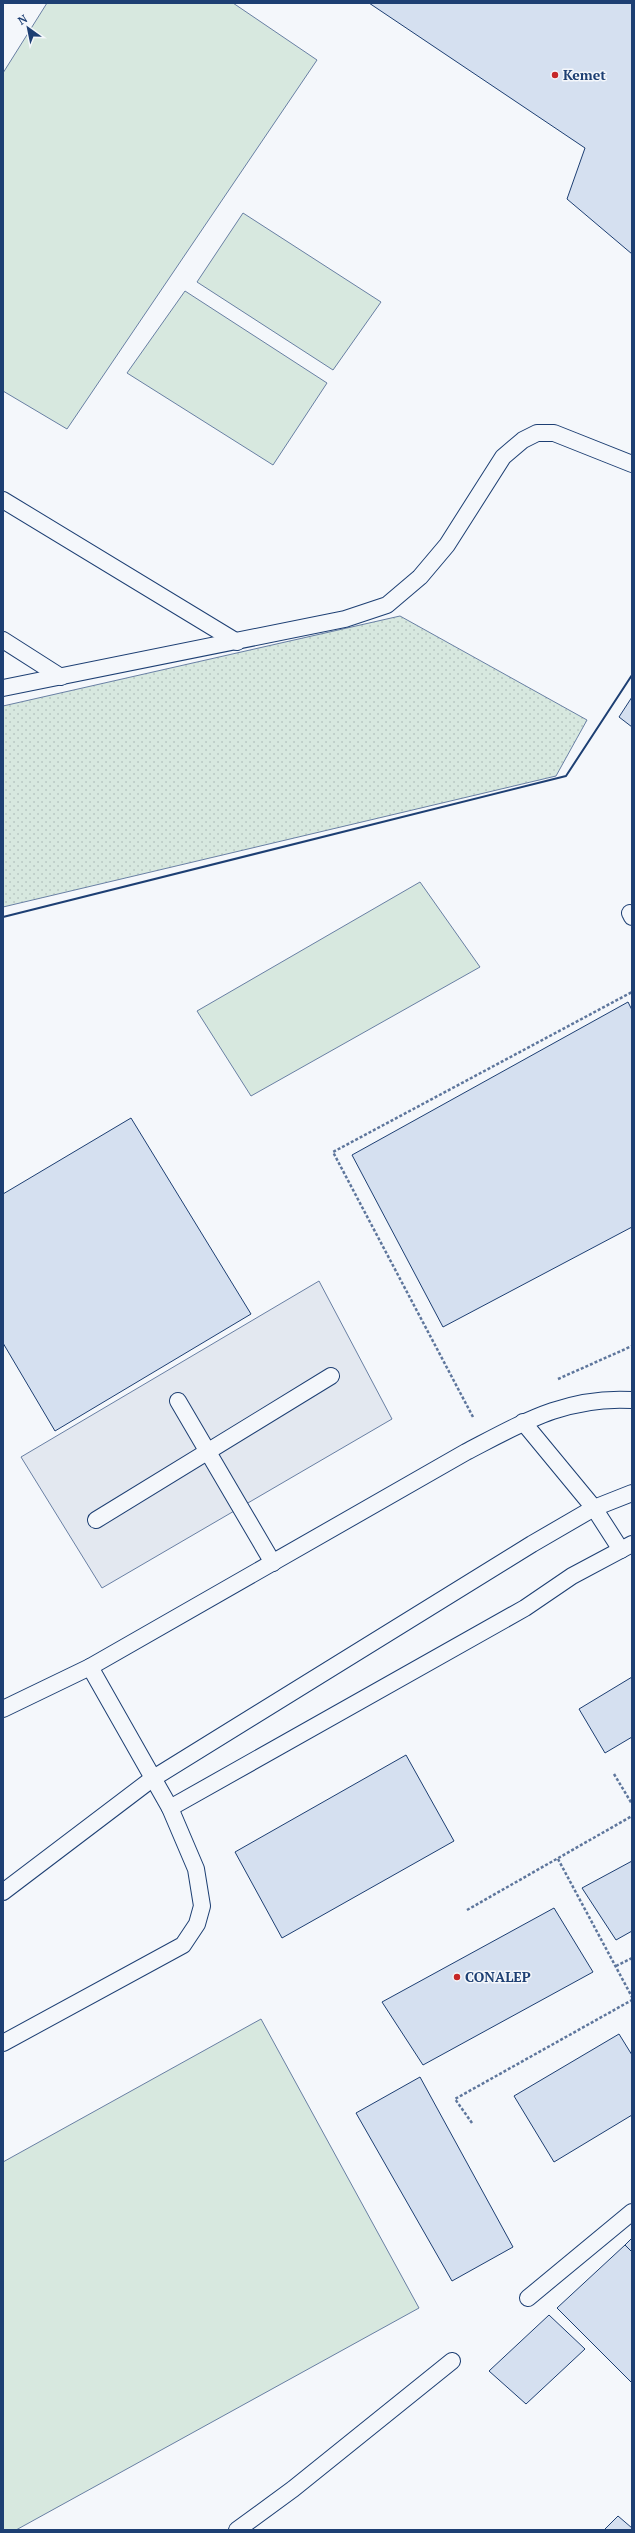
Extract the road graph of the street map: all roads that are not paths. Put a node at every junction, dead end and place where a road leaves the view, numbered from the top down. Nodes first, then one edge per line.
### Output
1 (632, 464) edge
2 (3, 500) edge
3 (3, 640) edge
4 (237, 642) junction
5 (61, 677) junction
6 (3, 688) edge
7 (331, 1376) dead end
8 (632, 1400) edge
9 (178, 1401) dead end
10 (523, 1422) junction
11 (207, 1452) junction
12 (632, 1493) edge
13 (594, 1508) junction
14 (96, 1520) dead end
15 (627, 1547) edge
16 (273, 1564) junction
17 (90, 1667) junction
18 (3, 1709) edge
19 (152, 1779) junction
20 (170, 1808) junction
21 (3, 1892) edge
22 (3, 2043) edge
23 (632, 2212) edge
24 (528, 2298) dead end
25 (452, 2360) dead end
26 (237, 2530) edge

1 - 4 lane
2 - 4 lane
3 - 5 lane
4 - 5 lane
5 - 6 lane
7 - 11 lane
8 - 10 lane
9 - 11 lane
10 - 13 lane
10 - 16 lane
11 - 14 lane
11 - 16 lane
12 - 13 lane
13 - 15 lane
13 - 19 lane
15 - 20 lane
16 - 17 lane
17 - 18 lane
17 - 19 lane
19 - 20 lane
19 - 21 lane
20 - 22 lane
23 - 24 lane
25 - 26 lane

